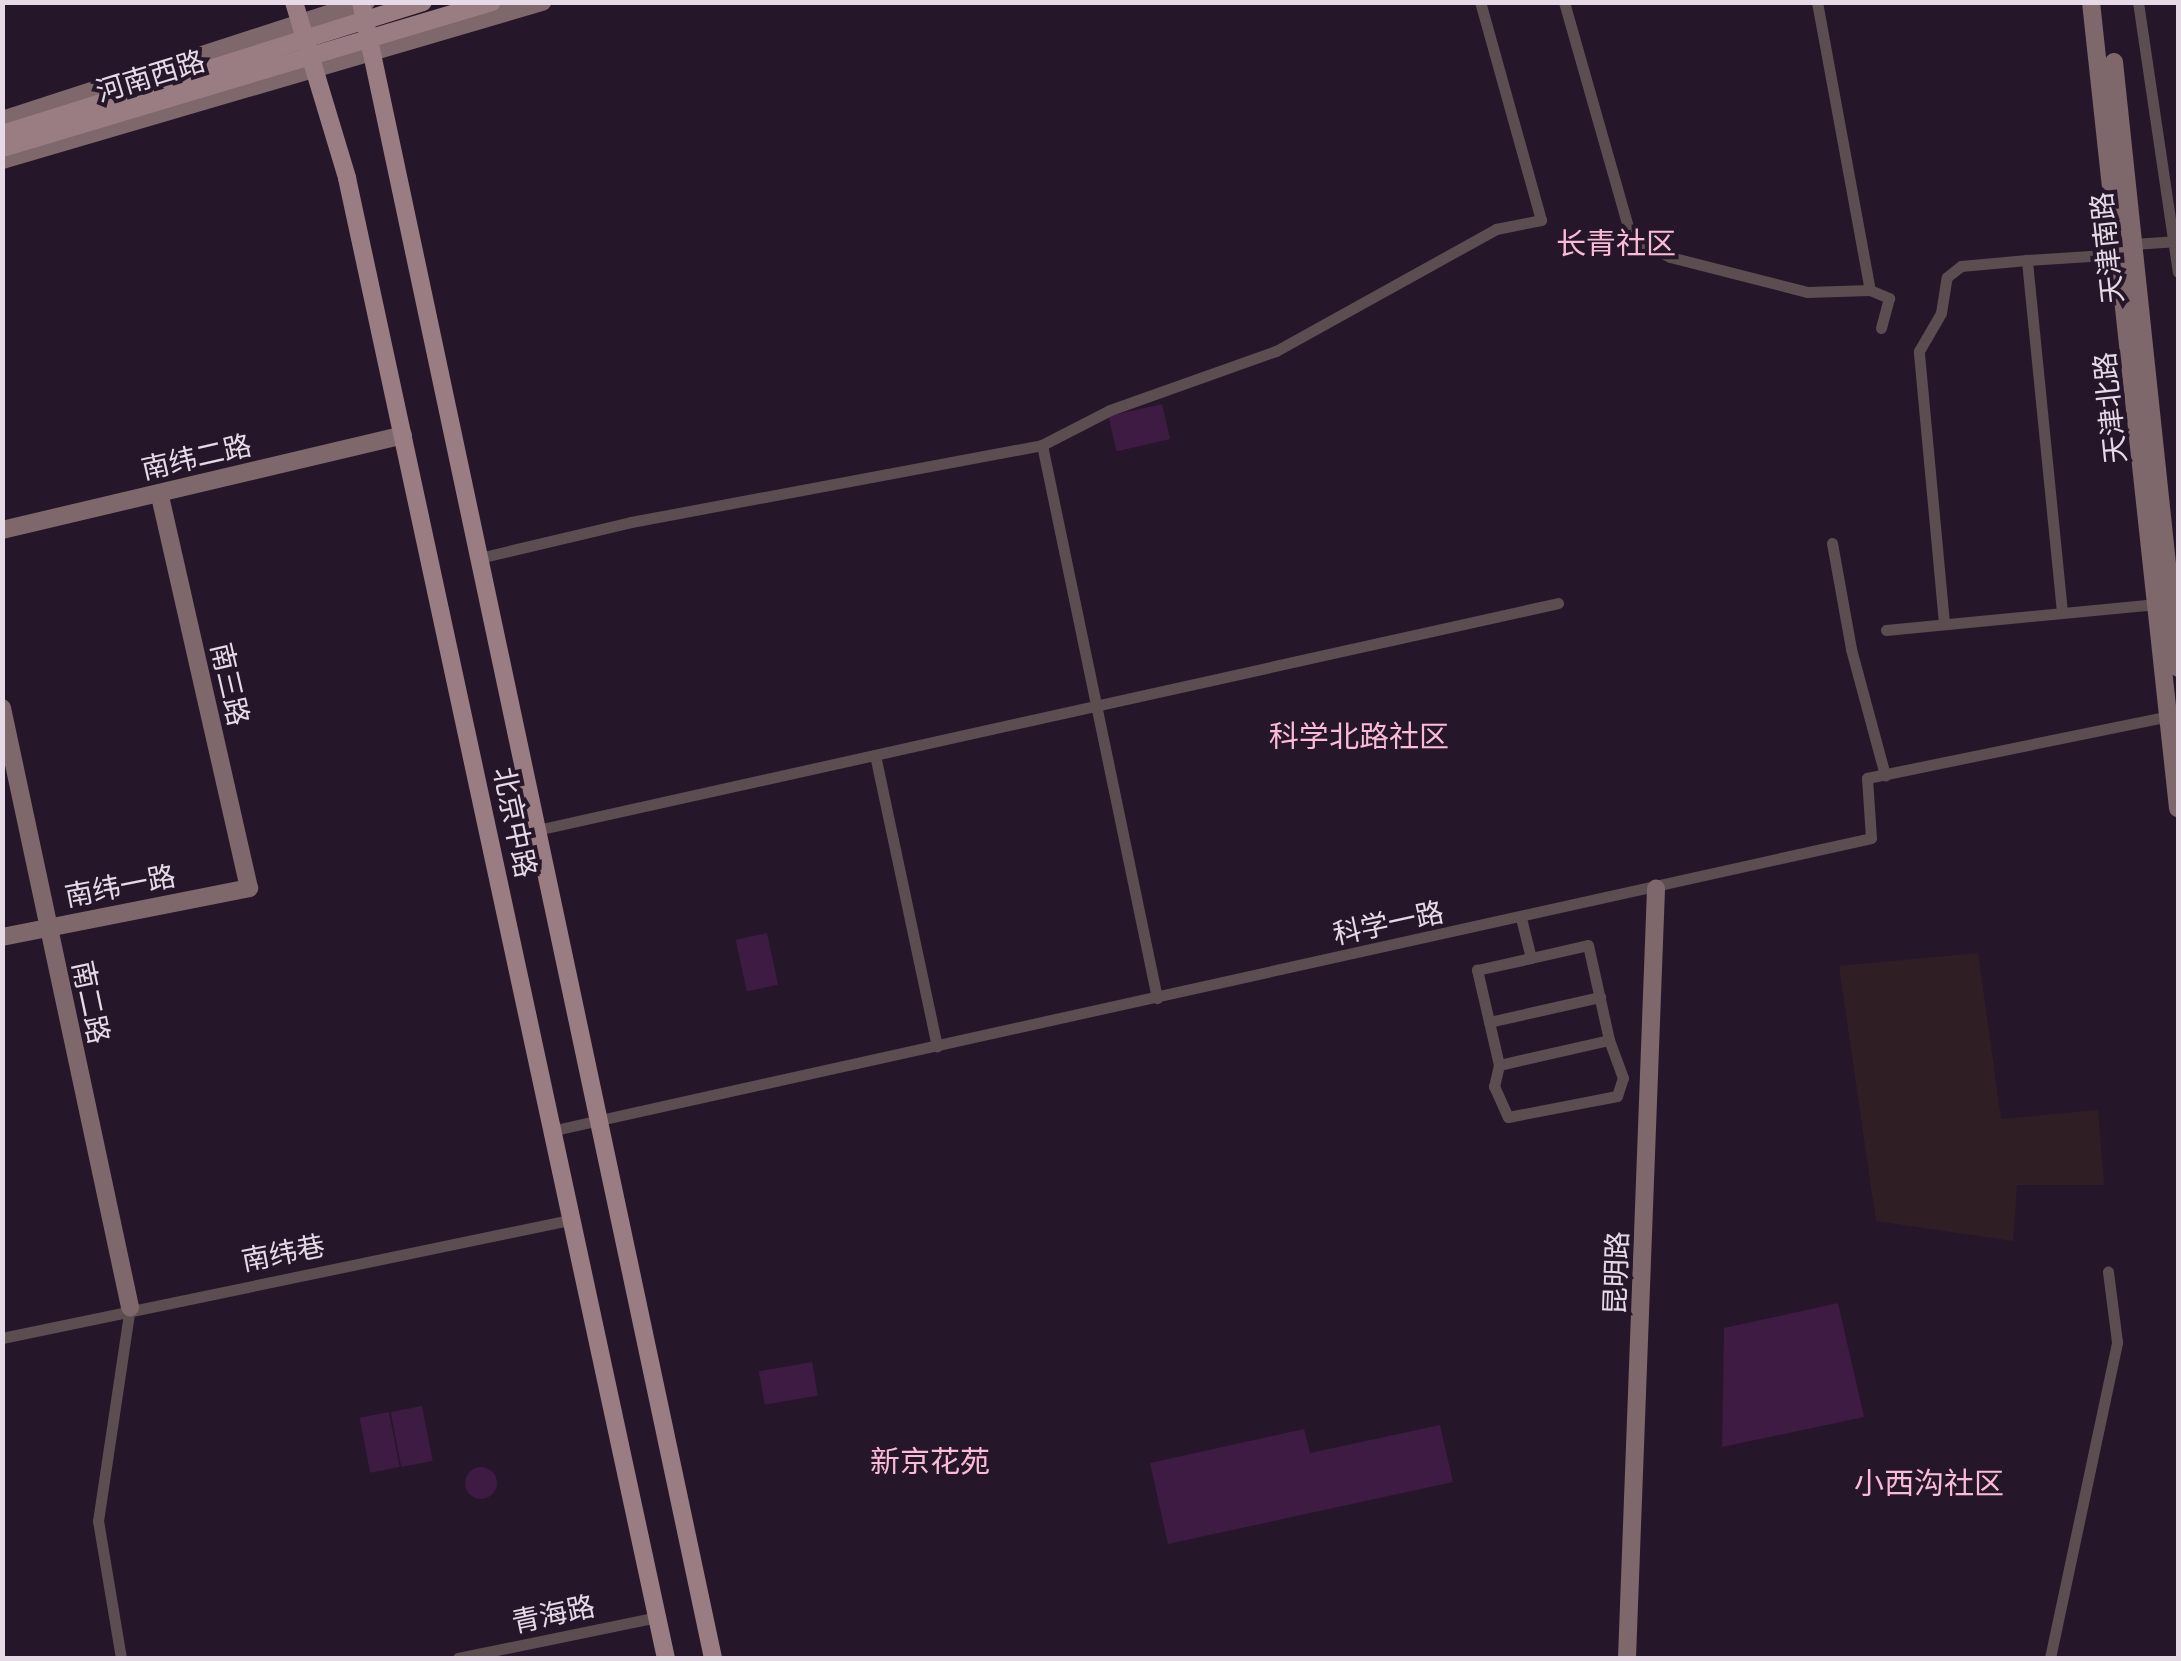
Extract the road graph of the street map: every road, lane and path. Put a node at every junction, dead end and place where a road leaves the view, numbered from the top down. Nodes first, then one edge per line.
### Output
1 (294, 2) edge
2 (423, 2) edge
3 (492, 2) edge
4 (542, 2) edge
5 (1480, 2) edge
6 (1564, 2) edge
7 (1817, 2) edge
8 (2091, 2) edge
9 (2104, 2) edge
10 (2138, 2) edge
11 (363, 7) edge
12 (304, 30) junction
13 (370, 48) junction
14 (315, 63) junction
15 (2, 120) edge
16 (2, 134) edge
17 (2, 148) edge
18 (2, 160) edge
19 (2177, 241) edge
20 (2127, 249) junction
21 (2027, 260) junction
22 (2178, 272) edge
23 (1870, 290) junction
24 (1881, 328) dead end
25 (403, 435) junction
26 (1042, 445) junction
27 (159, 493) junction
28 (2, 530) edge
29 (1832, 543) dead end
30 (479, 558) junction
31 (2161, 566) junction
32 (1558, 603) dead end
33 (2157, 604) junction
34 (2062, 612) junction
35 (1944, 623) junction
36 (1886, 630) dead end
37 (2178, 668) edge
38 (1098, 705) junction
39 (2, 708) edge
40 (2168, 716) junction
41 (875, 755) junction
42 (1885, 774) junction
43 (2178, 808) edge
44 (537, 830) junction
45 (249, 888) joint
46 (1656, 889) junction
47 (1521, 918) junction
48 (48, 927) junction
49 (2, 937) edge
50 (1531, 958) junction
51 (1600, 997) junction
52 (1157, 998) junction
53 (1489, 1022) junction
54 (1609, 1040) junction
55 (936, 1046) junction
56 (1499, 1064) junction
57 (598, 1120) junction
58 (554, 1130) junction
59 (574, 1219) junction
60 (2108, 1272) dead end
61 (130, 1308) junction
62 (2, 1338) edge
63 (657, 1617) junction
64 (121, 1658) edge
65 (458, 1658) edge
66 (666, 1658) edge
67 (713, 1658) edge
68 (1627, 1658) edge
69 (2050, 1658) edge

1 - 12 main road, 北京中路
2 - 11 main road
3 - 13 main road, 河南西路
4 - 13 street
5 - 26 street
6 - 23 street
7 - 23 street
8 - 20 street
9 - 20 street, 天津南路
10 - 19 street
11 - 12 street
11 - 13 main road, 北京中路
12 - 14 main road, 北京中路
12 - 15 street
12 - 16 main road, 河南西路
13 - 14 main road, 河南西路
13 - 30 main road, 北京中路
14 - 17 main road, 河南西路
14 - 18 street
14 - 25 main road, 北京中路
19 - 20 street
19 - 22 street
20 - 21 street
20 - 31 street, 天津南路
21 - 34 street
21 - 35 street
23 - 24 street
25 - 27 street, 南纬二路
25 - 58 main road, 北京中路
26 - 30 street
26 - 38 street
27 - 28 street, 南纬二路
27 - 45 street, 南三路
29 - 42 street
30 - 44 main road, 北京中路
31 - 33 street
31 - 37 street, 天津南路
32 - 38 street
33 - 34 street
33 - 40 street
34 - 35 street
35 - 36 street
38 - 41 street
38 - 52 street
39 - 48 street, 南二路
40 - 42 street
40 - 43 street
41 - 44 street
41 - 55 street
42 - 46 street, 科学一路
44 - 57 main road, 北京中路
45 - 48 street, 南纬一路
46 - 47 street, 科学一路
46 - 68 street, 昆明路
47 - 50 street
47 - 52 street, 科学一路
48 - 49 street, 南纬一路
48 - 61 street, 南二路
50 - 51 street
50 - 53 street
51 - 53 street
51 - 54 street
52 - 55 street, 科学一路
53 - 56 street
54 - 56 street
54 - 56 street
55 - 57 street, 科学一路
57 - 58 street, 科学一路
57 - 67 main road, 北京中路
58 - 59 main road, 北京中路
59 - 61 street, 南纬巷
59 - 63 main road, 北京中路
60 - 69 street
61 - 62 street, 南纬巷
61 - 64 street
63 - 65 street, 青海路
63 - 66 main road, 北京中路

